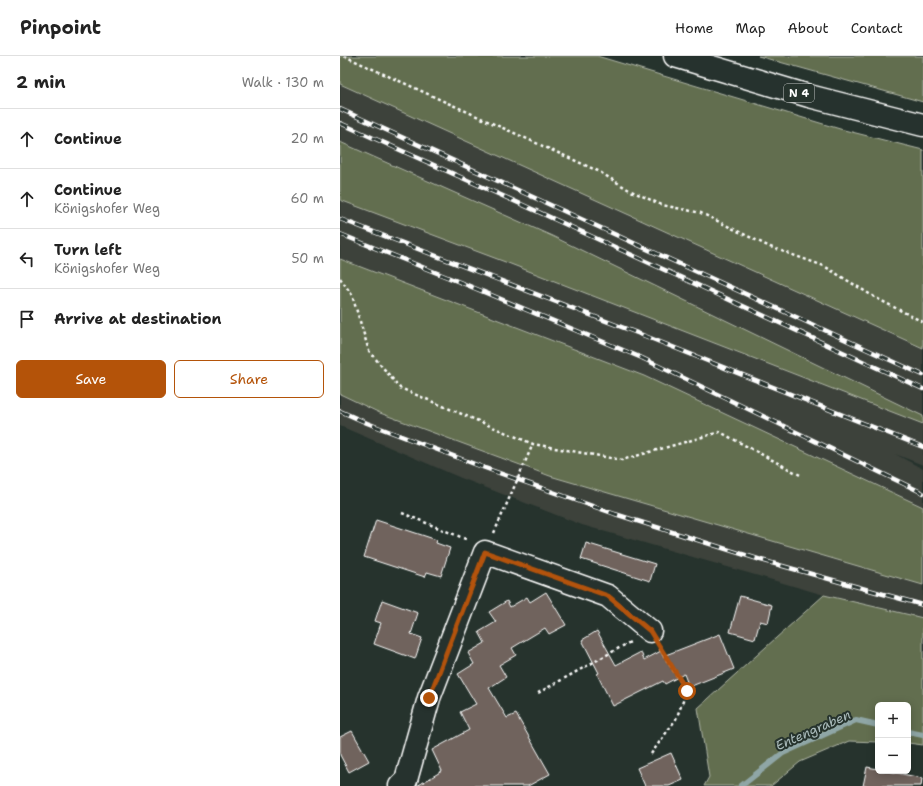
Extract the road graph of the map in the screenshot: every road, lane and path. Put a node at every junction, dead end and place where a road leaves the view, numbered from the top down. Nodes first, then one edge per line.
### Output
1 (344, 56) edge
2 (675, 56) edge
3 (923, 125) edge
4 (340, 278) edge
5 (923, 322) edge
6 (533, 444) junction
7 (802, 476) dead end
8 (402, 513) dead end
9 (485, 552) junction
10 (650, 631) junction
11 (538, 693) dead end
12 (651, 754) dead end
13 (405, 784) edge

1 - 5 path
2 - 3 main road, N 4
4 - 6 path
6 - 7 path
6 - 9 path
8 - 9 path
9 - 10 main road
9 - 13 main road
10 - 11 path
10 - 12 path

